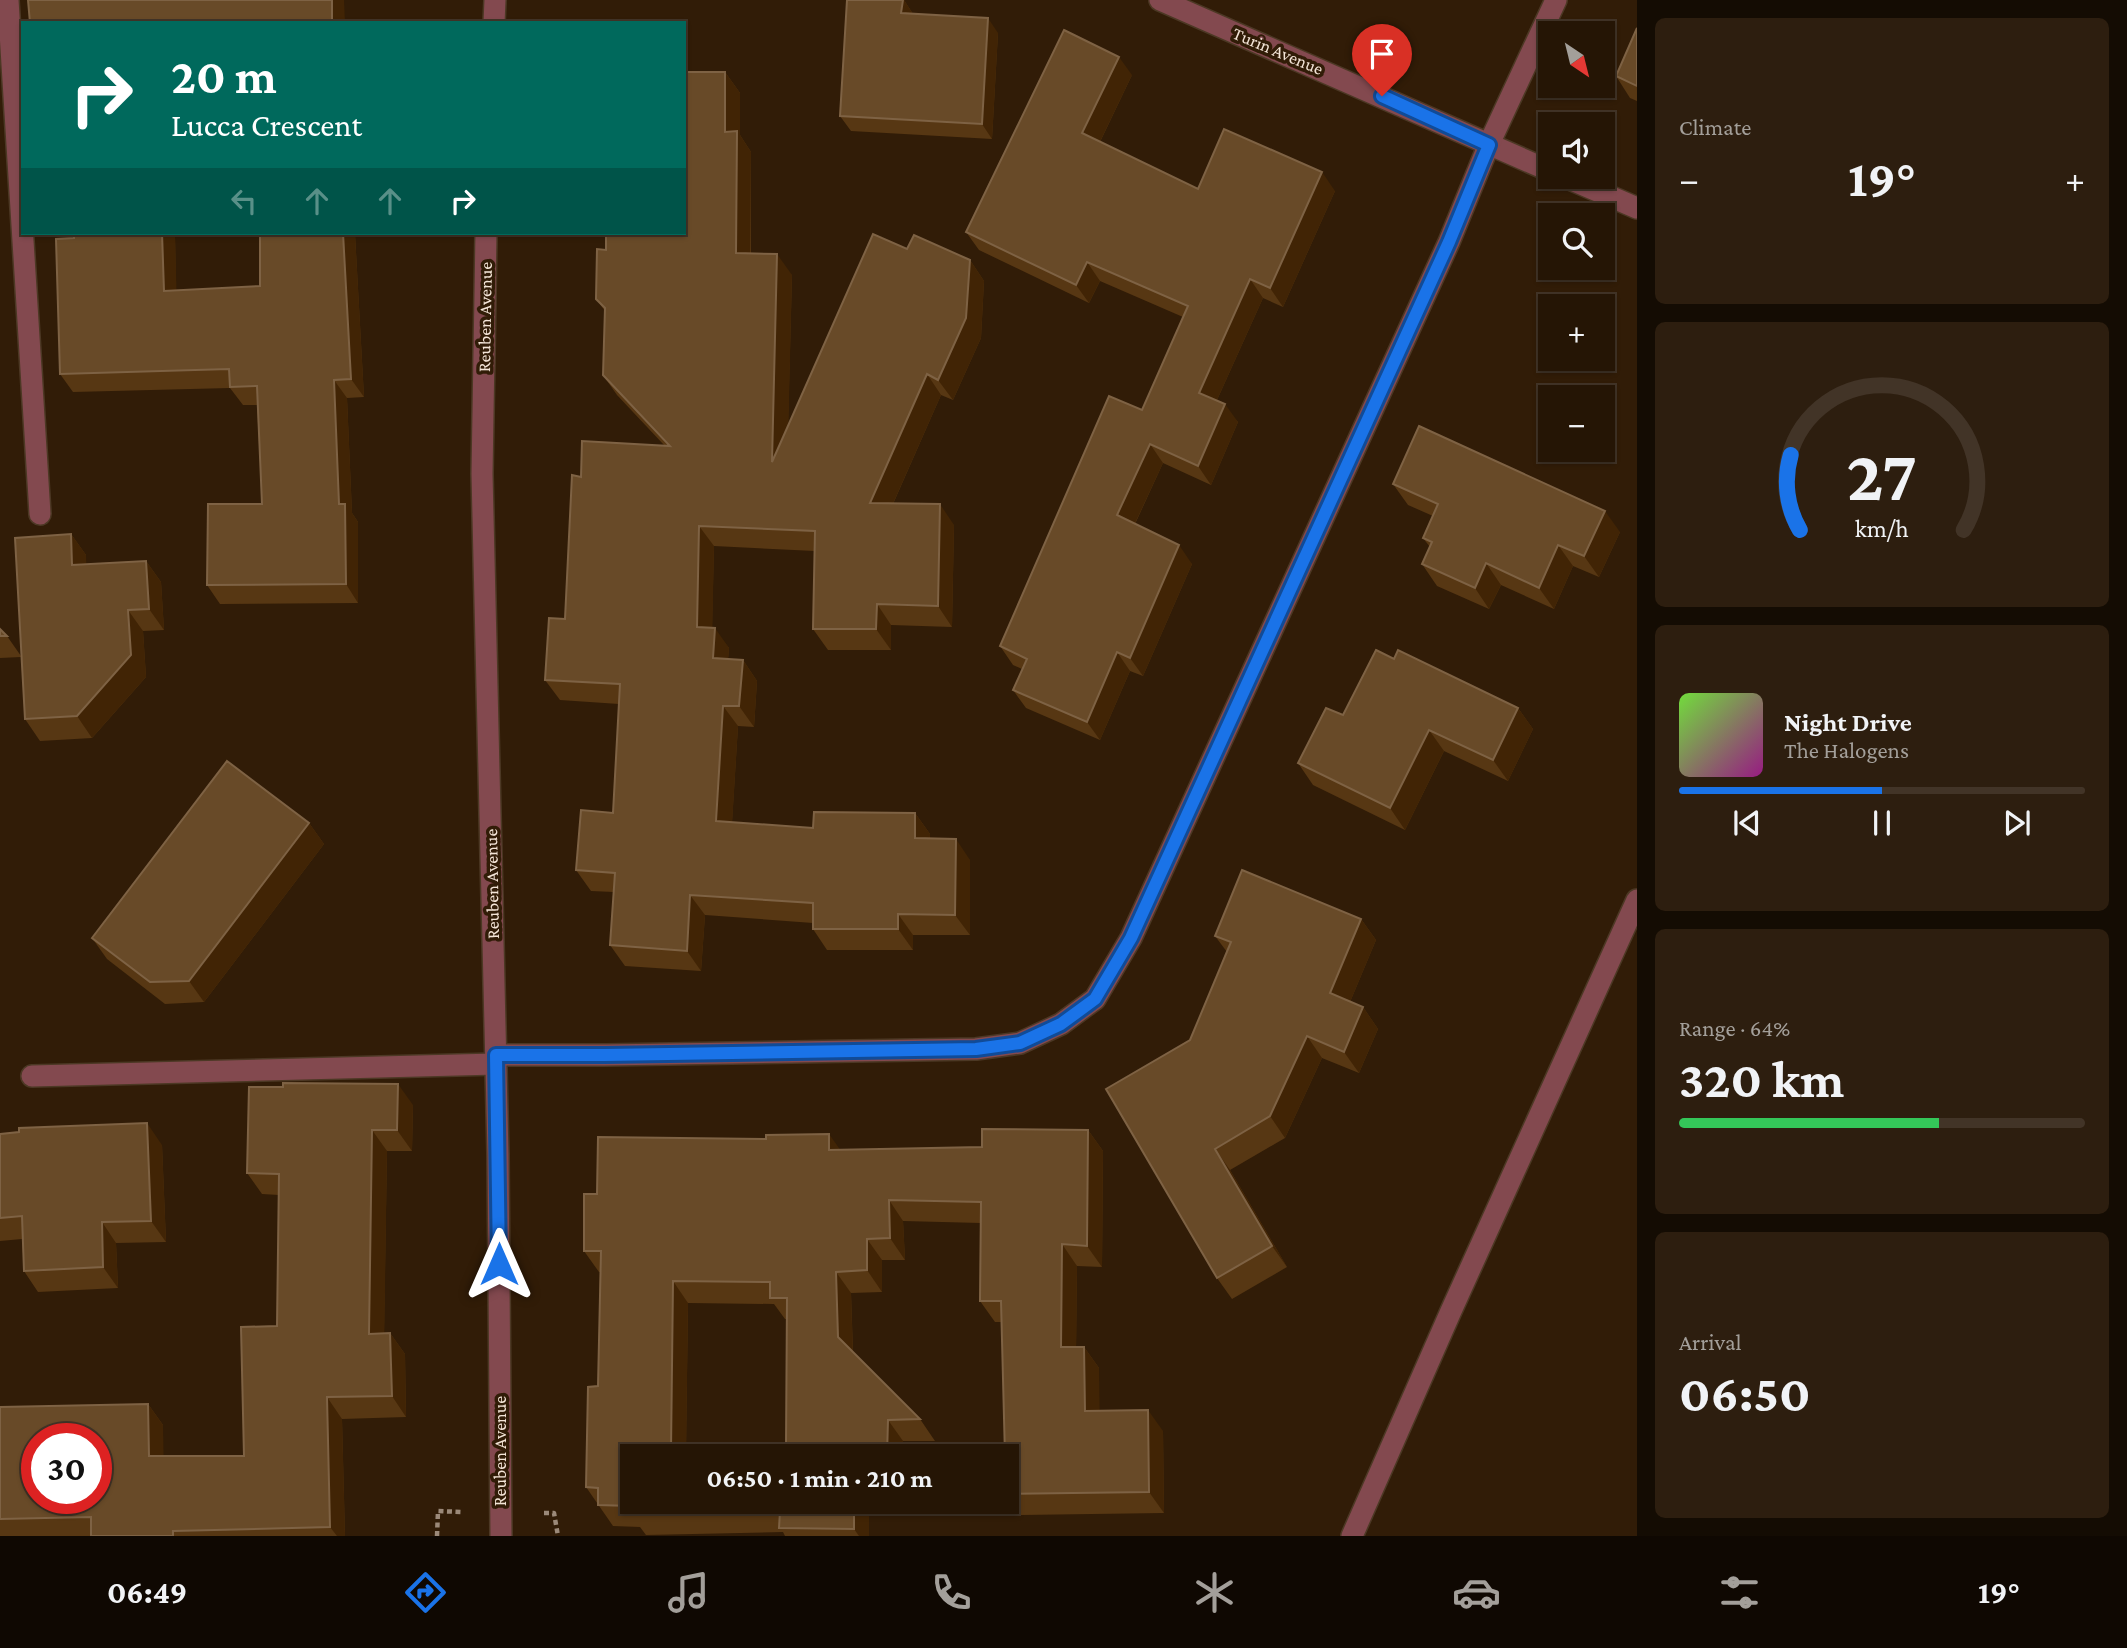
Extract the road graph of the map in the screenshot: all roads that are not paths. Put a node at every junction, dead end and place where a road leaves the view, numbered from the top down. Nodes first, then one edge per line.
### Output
1 (8, 0) edge
2 (495, 0) edge
3 (1160, 0) edge
4 (1556, 0) edge
5 (494, 21) edge
6 (1489, 145) junction
7 (1538, 165) edge
8 (1593, 189) edge
9 (1637, 208) edge
10 (21, 209) edge
11 (23, 235) edge
12 (486, 235) edge
13 (40, 514) dead end
14 (1637, 900) edge
15 (496, 1059) junction
16 (32, 1076) dead end
17 (501, 1536) edge
18 (1352, 1536) edge

1 - 10 street
2 - 5 street
3 - 6 street, Turin Avenue
4 - 6 street
6 - 7 street, Turin Avenue
6 - 15 street
8 - 9 street
11 - 13 street
12 - 15 street, Reuben Avenue
14 - 18 street
15 - 16 street
15 - 17 street, Reuben Avenue

